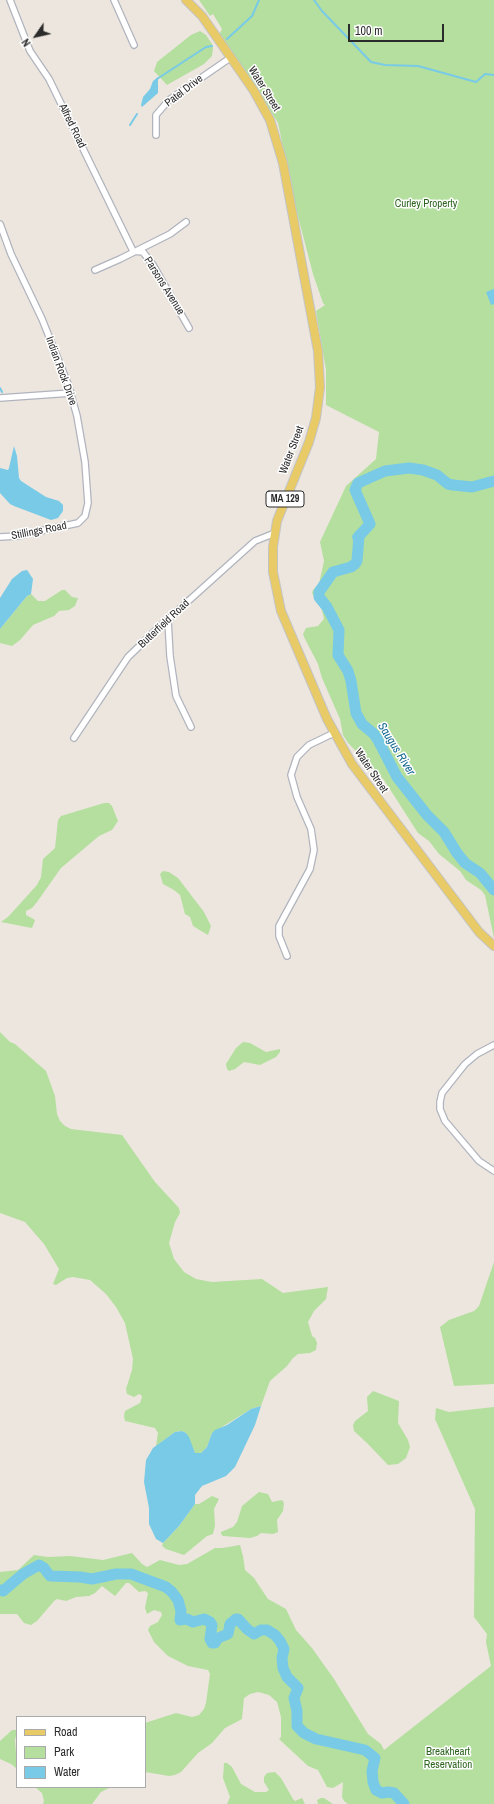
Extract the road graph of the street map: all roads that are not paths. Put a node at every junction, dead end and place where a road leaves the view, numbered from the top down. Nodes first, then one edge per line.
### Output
1 (10, 0) edge
2 (114, 0) edge
3 (186, 0) edge
4 (193, 0) edge
5 (202, 16) junction
6 (134, 45) dead end
7 (230, 58) junction
8 (156, 135) dead end
9 (186, 222) dead end
10 (0, 224) edge
11 (133, 252) junction
12 (95, 270) dead end
13 (189, 328) dead end
14 (71, 393) junction
15 (0, 398) edge
16 (78, 523) joint
17 (275, 533) junction
18 (0, 537) edge
19 (168, 620) junction
20 (191, 727) dead end
21 (334, 733) junction
22 (74, 738) dead end
23 (494, 946) edge
24 (287, 956) dead end
25 (494, 1045) edge
26 (494, 1171) edge

1 - 11 street, Alfred Road
2 - 6 street
3 - 5 main road, Water Street / MA 129
4 - 5 main road, Water Street / MA 129
5 - 7 main road, Water Street / MA 129
7 - 8 street, Patel Drive
7 - 17 main road, Water Street / MA 129
9 - 11 street, Parsons Avenue
10 - 14 street, Indian Rock Drive
11 - 12 street, Parsons Avenue
11 - 13 street, Parsons Avenue
14 - 15 street
14 - 16 street, Indian Rock Drive
16 - 18 street, Stillings Road
17 - 19 street, Butterfield Road
17 - 21 main road, Water Street / MA 129
19 - 20 street
19 - 22 street, Butterfield Road
21 - 23 main road, Water Street / MA 129
21 - 24 street
25 - 26 street

